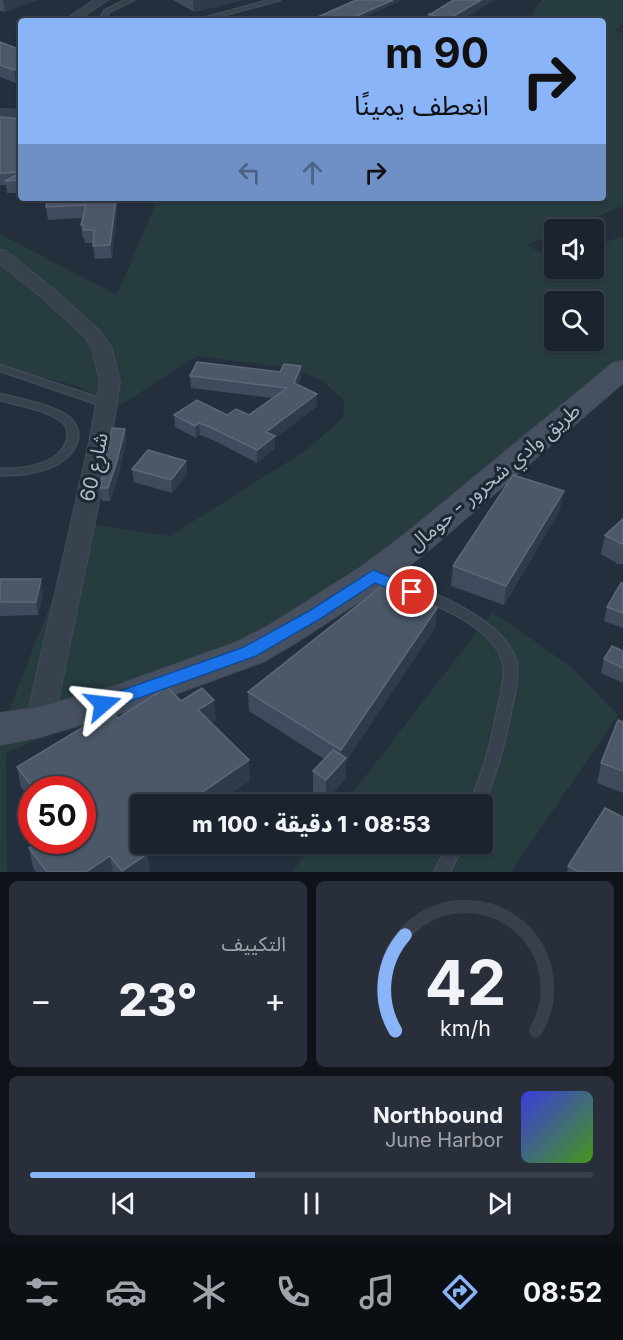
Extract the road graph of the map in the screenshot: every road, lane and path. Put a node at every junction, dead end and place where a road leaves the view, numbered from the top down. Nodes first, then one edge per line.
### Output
1 (102, 0) edge
2 (131, 0) edge
3 (277, 0) edge
4 (458, 0) edge
5 (74, 18) edge
6 (104, 18) edge
7 (208, 18) edge
8 (430, 18) edge
9 (0, 113) edge
10 (18, 114) edge
11 (0, 255) edge
12 (0, 368) edge
13 (623, 369) edge
14 (0, 397) edge
15 (107, 404) junction
16 (0, 472) edge
17 (373, 576) junction
18 (40, 722) junction
19 (0, 729) edge
20 (480, 794) edge
21 (451, 854) edge
22 (442, 872) edge

1 - 5 street
2 - 6 lane
3 - 7 lane
4 - 8 lane
9 - 10 street
11 - 15 street, شارع 60
12 - 15 lane
13 - 17 main road, طريق وادي شحرور - حومال
14 - 16 lane
15 - 18 street, شارع 60
17 - 18 main road, طريق وادي شحرور - حومال
17 - 20 lane
18 - 19 main road, طريق وادي شحرور - حومال
21 - 22 lane

